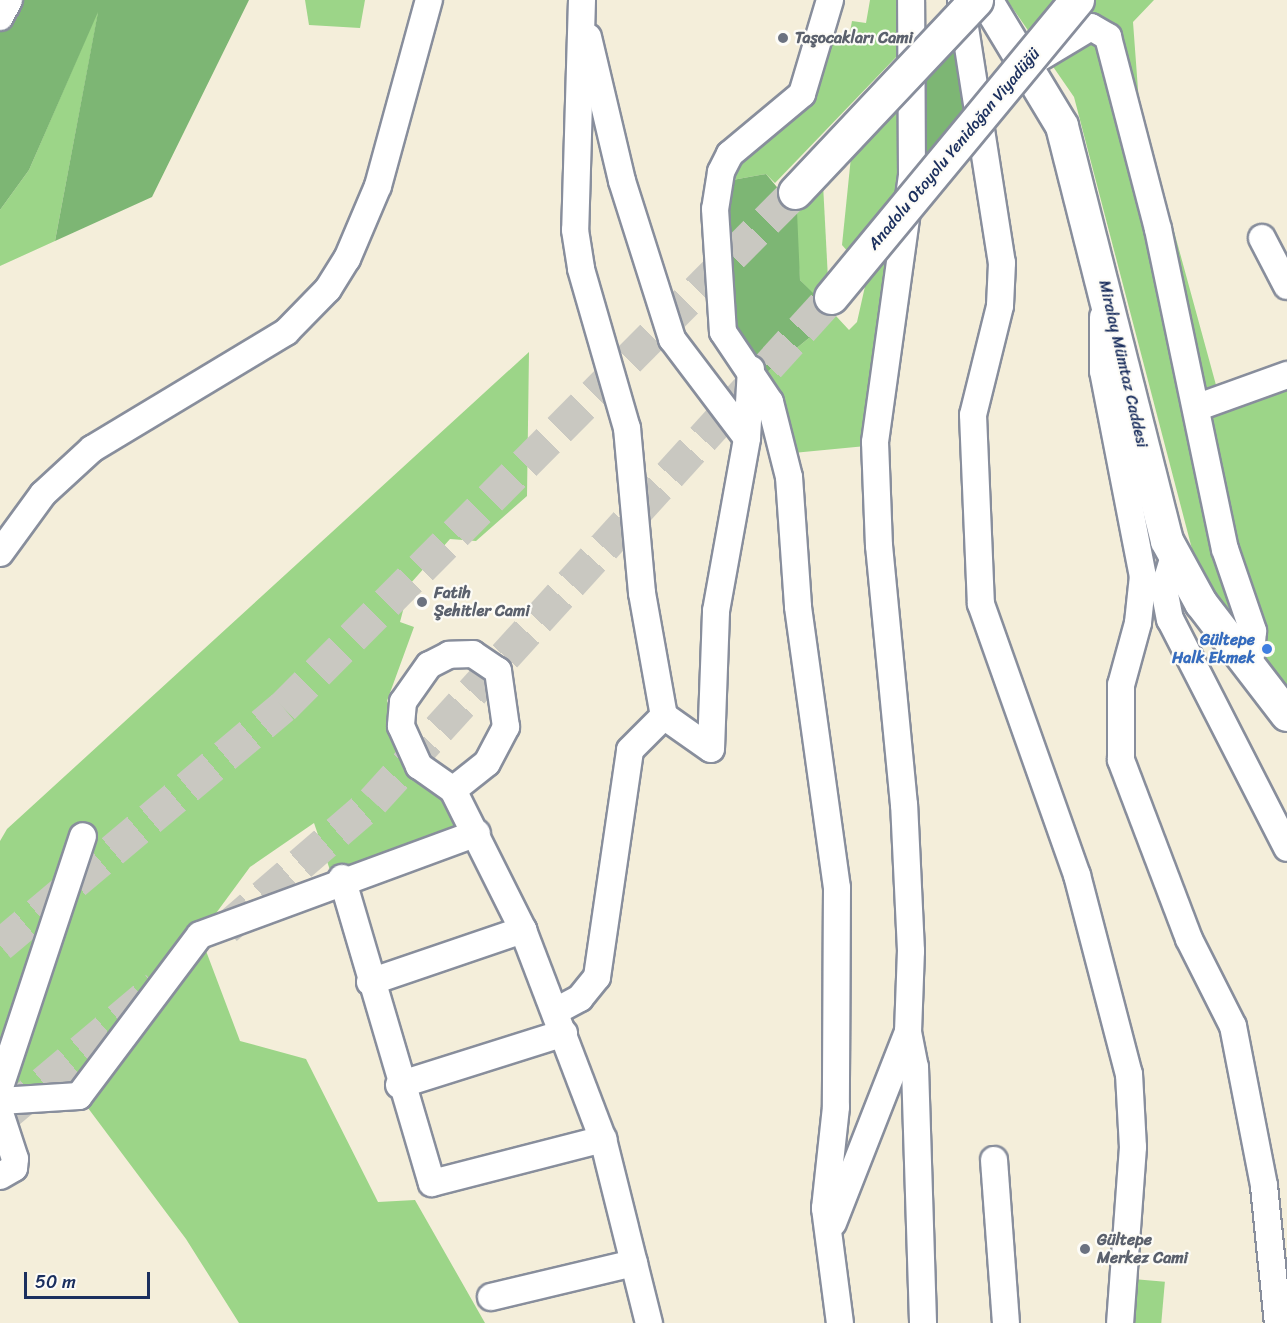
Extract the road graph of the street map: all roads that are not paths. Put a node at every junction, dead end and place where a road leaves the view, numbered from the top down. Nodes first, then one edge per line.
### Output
1 (9, 0) edge
2 (429, 0) edge
3 (830, 0) edge
4 (911, 0) edge
5 (960, 0) edge
6 (976, 0) edge
7 (986, 0) edge
8 (1077, 0) edge
9 (582, 7) edge
10 (0, 18) edge
11 (1028, 65) junction
12 (795, 192) tunnel mouth
13 (1262, 238) dead end
14 (1104, 282) junction
15 (1287, 286) edge
16 (831, 297) tunnel mouth
17 (751, 369) junction
18 (1287, 375) edge
19 (1198, 407) junction
20 (747, 438) junction
21 (0, 553) edge
22 (1174, 556) junction
23 (1245, 662) junction
24 (1287, 715) edge
25 (664, 716) junction
26 (453, 790) junction
27 (477, 833) junction
28 (83, 836) dead end
29 (1287, 848) edge
30 (342, 878) junction
31 (523, 930) junction
32 (370, 982) junction
33 (560, 1022) junction
34 (908, 1032) junction
35 (399, 1085) junction
36 (0, 1087) edge
37 (0, 1101) edge
38 (0, 1113) edge
39 (603, 1139) junction
40 (993, 1160) dead end
41 (0, 1176) edge
42 (827, 1238) junction
43 (634, 1263) junction
44 (491, 1297) dead end
45 (649, 1323) edge
46 (840, 1323) edge
47 (923, 1323) edge
48 (1006, 1323) edge
49 (1120, 1323) edge
50 (1278, 1323) edge

1 - 10 street
2 - 21 street
3 - 17 street
4 - 34 street
5 - 49 street
6 - 12 highway, bridge
7 - 11 main road, Miralay Mümtaz Caddesi
8 - 16 highway, Anadolu Otoyolu Yenidoğan Viyadüğü, bridge
9 - 20 street
9 - 25 street
11 - 14 main road, Miralay Mümtaz Caddesi
11 - 19 street
13 - 15 street
14 - 22 main road, Miralay Mümtaz Caddesi
14 - 50 street
17 - 20 street
17 - 42 street
18 - 19 street
19 - 23 street
20 - 25 street
22 - 23 main road, Miralay Mümtaz Caddesi
22 - 29 street
23 - 24 main road, Miralay Mümtaz Caddesi
25 - 33 street
26 - 26 street
26 - 27 street
27 - 30 street
27 - 31 street
28 - 36 street
30 - 32 street
30 - 37 street
31 - 32 street
31 - 33 street
32 - 35 street
33 - 35 street
33 - 39 street
34 - 42 street
34 - 47 street
35 - 39 street
38 - 41 street
39 - 43 street
40 - 48 street
42 - 46 street
43 - 44 street
43 - 45 street

